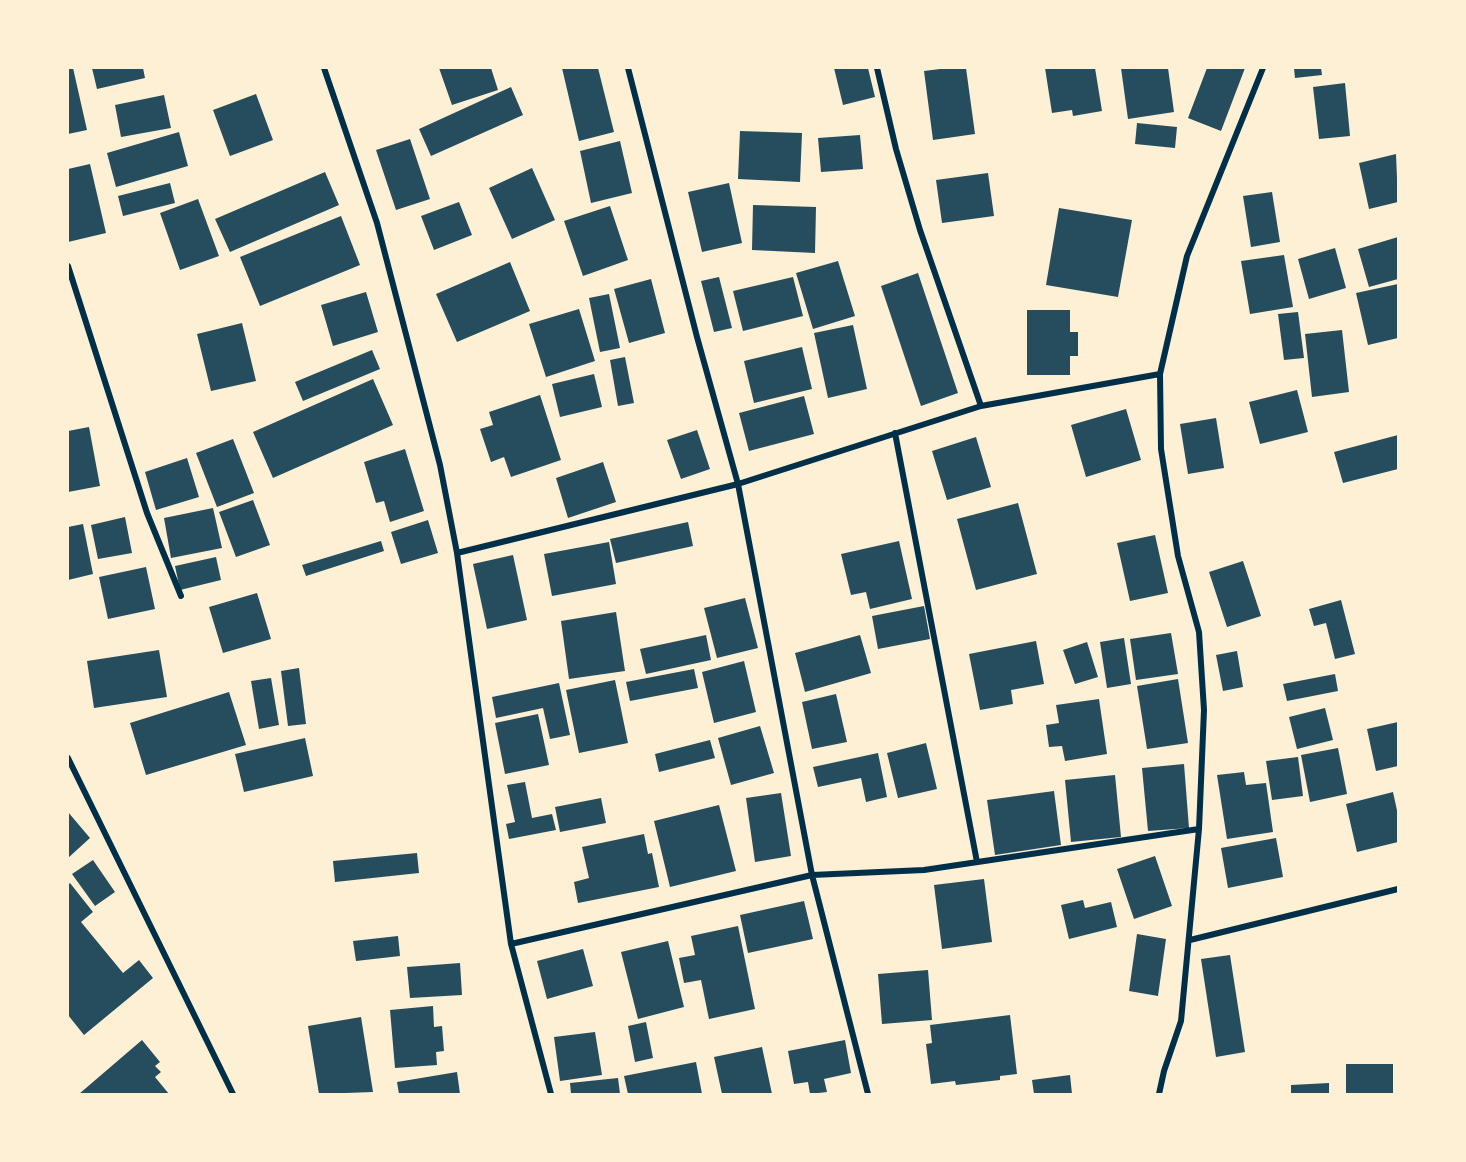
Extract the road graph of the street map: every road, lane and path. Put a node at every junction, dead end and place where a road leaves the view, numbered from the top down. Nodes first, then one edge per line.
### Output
1 (324, 68) edge
2 (628, 68) edge
3 (877, 68) edge
4 (1263, 68) edge
5 (68, 266) edge
6 (1160, 374) junction
7 (981, 406) junction
8 (895, 433) junction
9 (738, 484) junction
10 (457, 554) junction
11 (181, 596) dead end
12 (68, 758) edge
13 (1199, 829) junction
14 (977, 862) junction
15 (812, 875) junction
16 (1398, 889) edge
17 (1190, 940) junction
18 (511, 944) junction
19 (233, 1095) edge
20 (551, 1095) edge
21 (868, 1095) edge
22 (1159, 1095) edge

1 - 10 street
2 - 9 street
3 - 7 street
4 - 6 street
5 - 11 street
6 - 7 street
6 - 13 street
7 - 8 street
8 - 9 street
8 - 14 street
9 - 10 street
9 - 15 street
10 - 18 street
12 - 19 street
13 - 14 street
13 - 17 street
14 - 15 street
15 - 18 street
15 - 21 street
16 - 17 street
17 - 22 street
18 - 20 street

